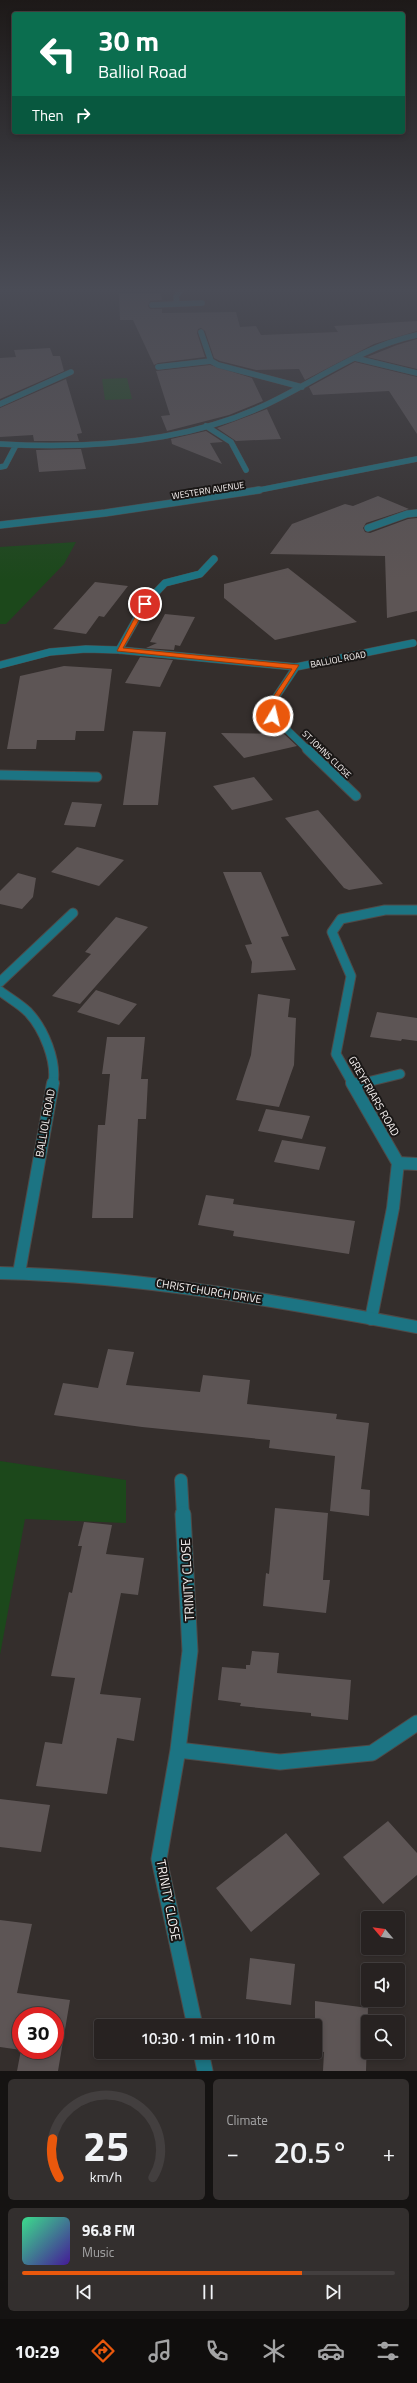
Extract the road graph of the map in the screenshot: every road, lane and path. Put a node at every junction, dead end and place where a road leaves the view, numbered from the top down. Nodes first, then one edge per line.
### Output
1 (39, 387) edge
2 (302, 387) edge
3 (0, 404) edge
4 (206, 426) junction
5 (0, 444) edge
6 (16, 446) junction
7 (417, 459) edge
8 (0, 467) edge
9 (246, 470) dead end
10 (417, 513) edge
11 (0, 525) edge
12 (368, 528) dead end
13 (214, 559) dead end
14 (413, 644) dead end
15 (119, 650) junction
16 (0, 665) edge
17 (296, 667) junction
18 (0, 775) edge
19 (97, 777) dead end
20 (356, 796) dead end
21 (417, 910) edge
22 (73, 913) dead end
23 (0, 982) edge
24 (0, 991) edge
25 (400, 1074) dead end
26 (354, 1085) junction
27 (398, 1163) junction
28 (417, 1164) edge
29 (0, 1273) edge
30 (19, 1273) junction
31 (371, 1318) junction
32 (417, 1327) edge
33 (181, 1480) dead end
34 (417, 1723) edge
35 (178, 1750) junction
36 (193, 2019) edge
37 (202, 2059) edge
38 (205, 2071) edge

1 - 3 street
2 - 4 street
4 - 6 street
4 - 9 street
5 - 6 street
6 - 8 street
7 - 11 street, WESTERN AVENUE
10 - 12 street
13 - 15 street
14 - 17 street, BALLIOL ROAD
15 - 16 street, BALLIOL ROAD
15 - 17 street, BALLIOL ROAD
17 - 20 street, ST JOHNS CLOSE
18 - 19 street
21 - 26 street, GREYFRIARS ROAD
22 - 23 street
24 - 30 street, BALLIOL ROAD
25 - 26 street
26 - 27 street, GREYFRIARS ROAD
27 - 28 street
27 - 31 street
29 - 30 street, CHRISTCHURCH DRIVE
30 - 31 street, CHRISTCHURCH DRIVE
31 - 32 street, CHRISTCHURCH DRIVE
33 - 35 street, TRINITY CLOSE
34 - 35 street
35 - 36 street, TRINITY CLOSE
37 - 38 street

